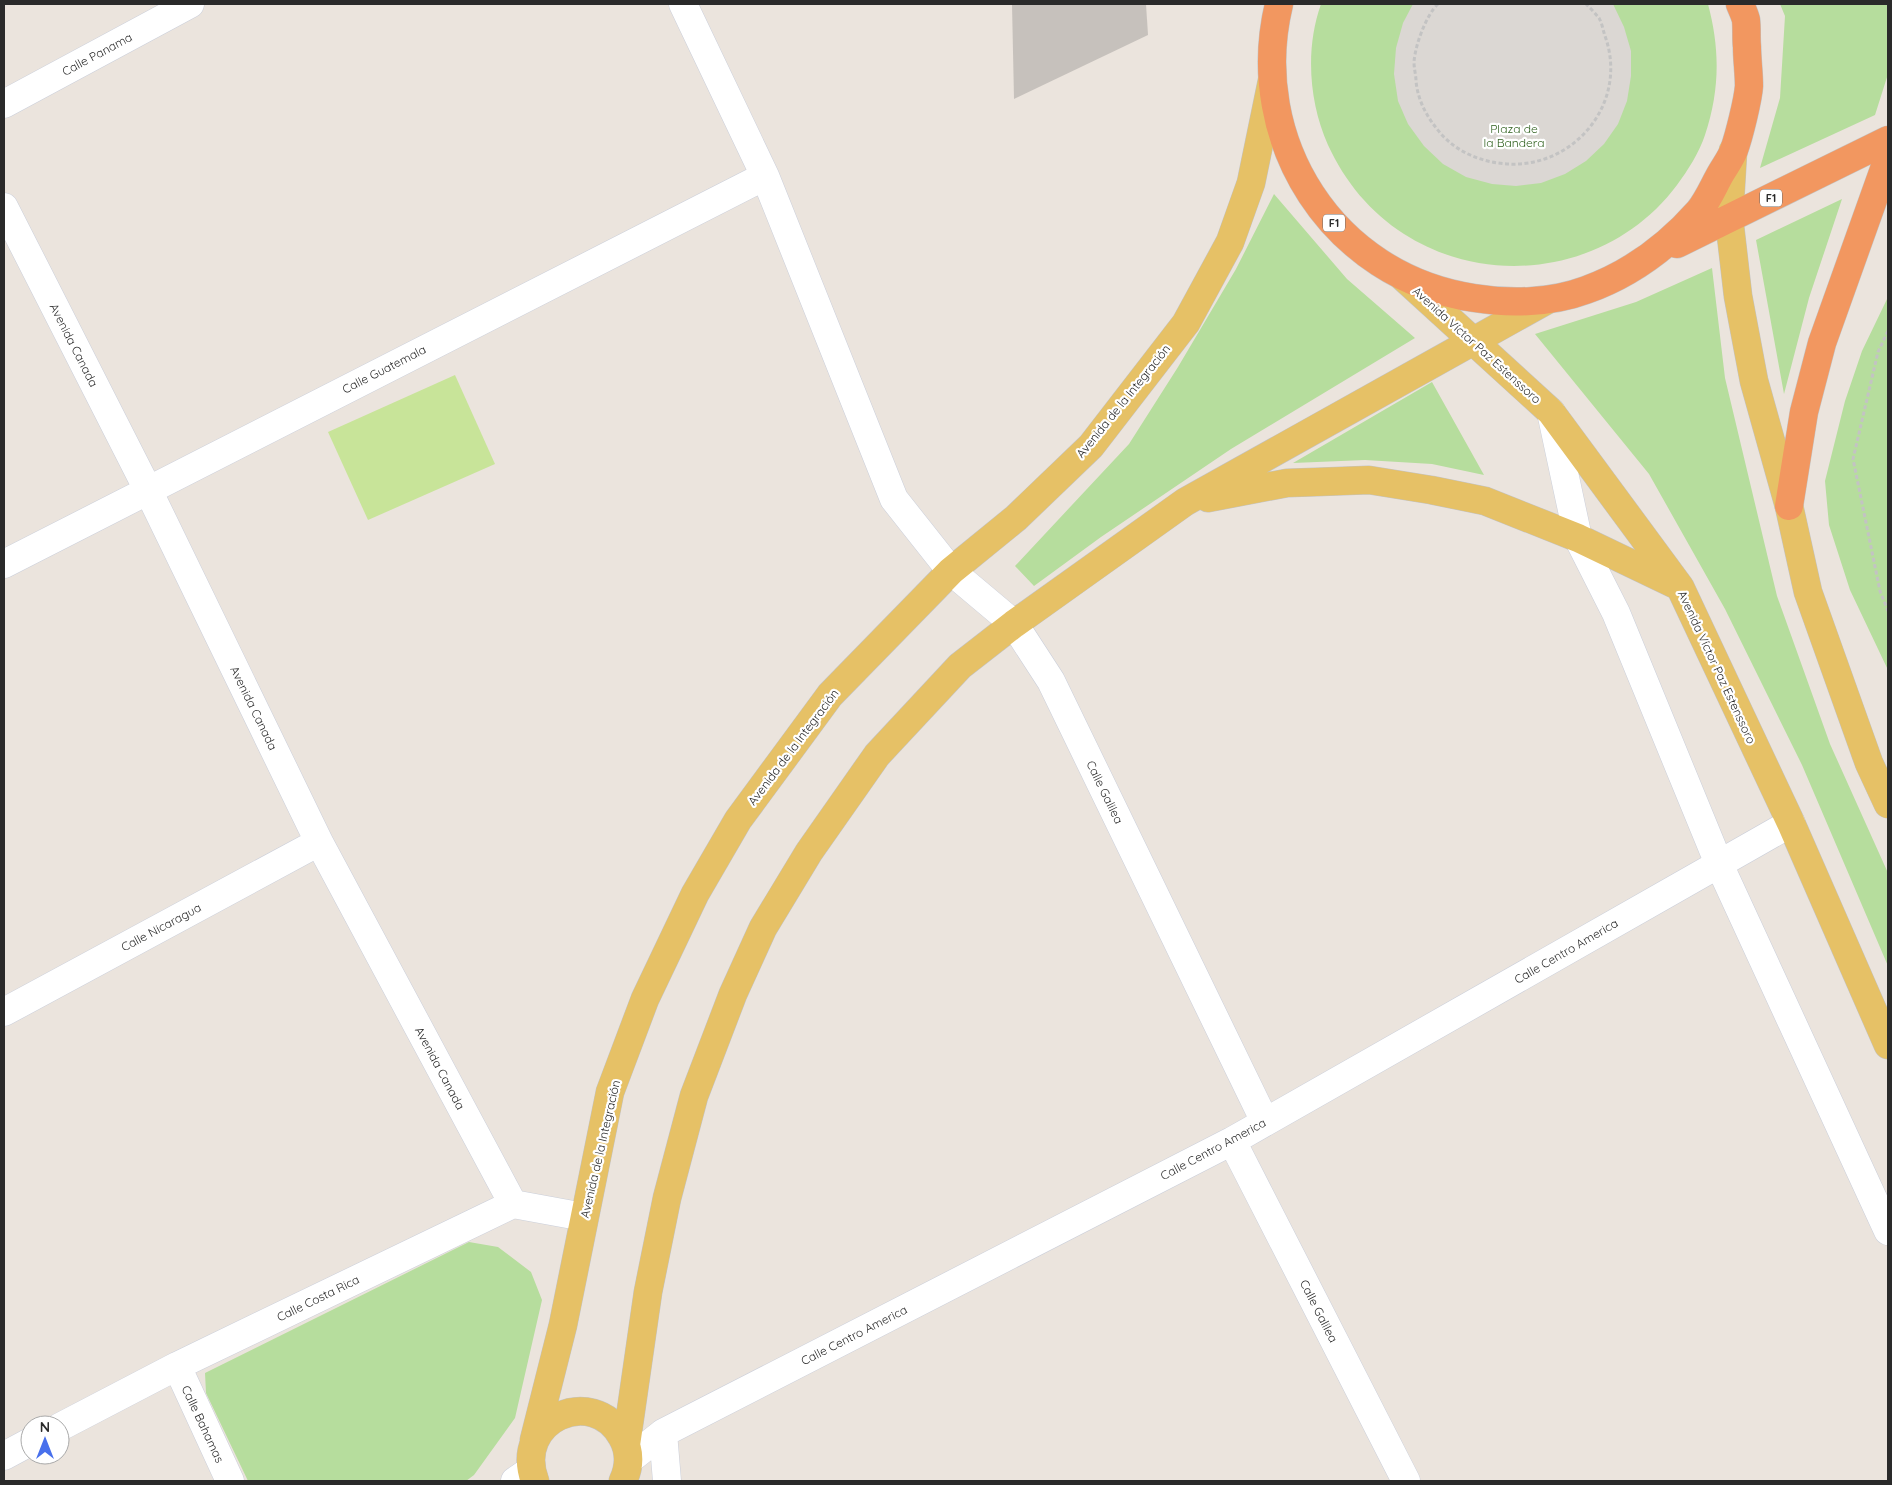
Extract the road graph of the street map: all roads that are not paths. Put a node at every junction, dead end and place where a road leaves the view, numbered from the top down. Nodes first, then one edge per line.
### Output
1 (190, 4) edge
2 (683, 4) edge
3 (1279, 4) edge
4 (1740, 4) edge
5 (1272, 81) junction
6 (4, 104) edge
7 (1888, 140) edge
8 (1733, 151) junction
9 (1888, 158) edge
10 (765, 176) junction
11 (4, 207) edge
12 (1729, 218) junction
13 (1653, 255) junction
14 (1403, 277) junction
15 (1547, 300) junction
16 (1474, 341) junction
17 (1551, 412) junction
18 (148, 490) junction
19 (1185, 502) junction
20 (1789, 506) junction
21 (1578, 538) junction
22 (4, 564) edge
23 (952, 572) junction
24 (1680, 587) junction
25 (1014, 624) junction
26 (1888, 804) edge
27 (1791, 823) junction
28 (319, 842) junction
29 (1719, 864) junction
30 (4, 1012) edge
31 (1888, 1045) edge
32 (1265, 1122) junction
33 (1232, 1141) junction
34 (513, 1204) junction
35 (584, 1217) junction
36 (1888, 1231) edge
37 (176, 1366) junction
38 (70, 1422) edge
39 (663, 1433) junction
40 (534, 1440) junction
41 (20, 1447) edge
42 (4, 1456) edge
43 (626, 1462) edge
44 (527, 1478) edge
45 (230, 1481) edge
46 (667, 1481) edge
47 (1406, 1481) edge

1 - 6 street, Calle Panama
2 - 10 street, Calle Galilea
3 - 5 highway, F1
4 - 8 highway, F1
5 - 14 highway, F1
5 - 23 main road, Avenida de la Integración
7 - 12 highway, F1
8 - 12 main road
8 - 13 highway, F1
9 - 20 highway
10 - 18 street, Calle Guatemala
10 - 23 street, Calle Galilea
11 - 18 street, Avenida Canada
12 - 13 highway, F1
12 - 20 main road
13 - 15 highway, F1
14 - 15 highway, F1
14 - 16 main road, Avenida Víctor Paz Estenssoro
15 - 16 main road
16 - 17 main road, Avenida Víctor Paz Estenssoro
16 - 19 main road
17 - 21 street
17 - 24 main road, Avenida Víctor Paz Estenssoro
18 - 22 street, Calle Guatemala
18 - 28 street, Avenida Canada
19 - 21 main road
19 - 25 main road
20 - 26 main road
21 - 24 main road
21 - 29 street
23 - 25 street, Calle Galilea
23 - 35 main road, Avenida de la Integración
24 - 27 main road, Avenida Víctor Paz Estenssoro
25 - 32 street, Calle Galilea
25 - 43 main road
27 - 29 street, Calle Centro America
27 - 31 main road, Avenida Víctor Paz Estenssoro
28 - 30 street, Calle Nicaragua
28 - 34 street, Avenida Canada
29 - 32 street, Calle Centro America
29 - 36 street
32 - 33 street, Calle Centro America
33 - 39 street, Calle Centro America
33 - 47 street, Calle Galilea
34 - 35 street
34 - 37 street, Calle Costa Rica
35 - 40 main road, Avenida de la Integración
37 - 38 street, Calle Costa Rica
37 - 45 street, Calle Bahamas
39 - 43 street, Calle Centro America
39 - 46 street
40 - 43 main road
40 - 44 main road, Avenida de la Integración
41 - 42 street

